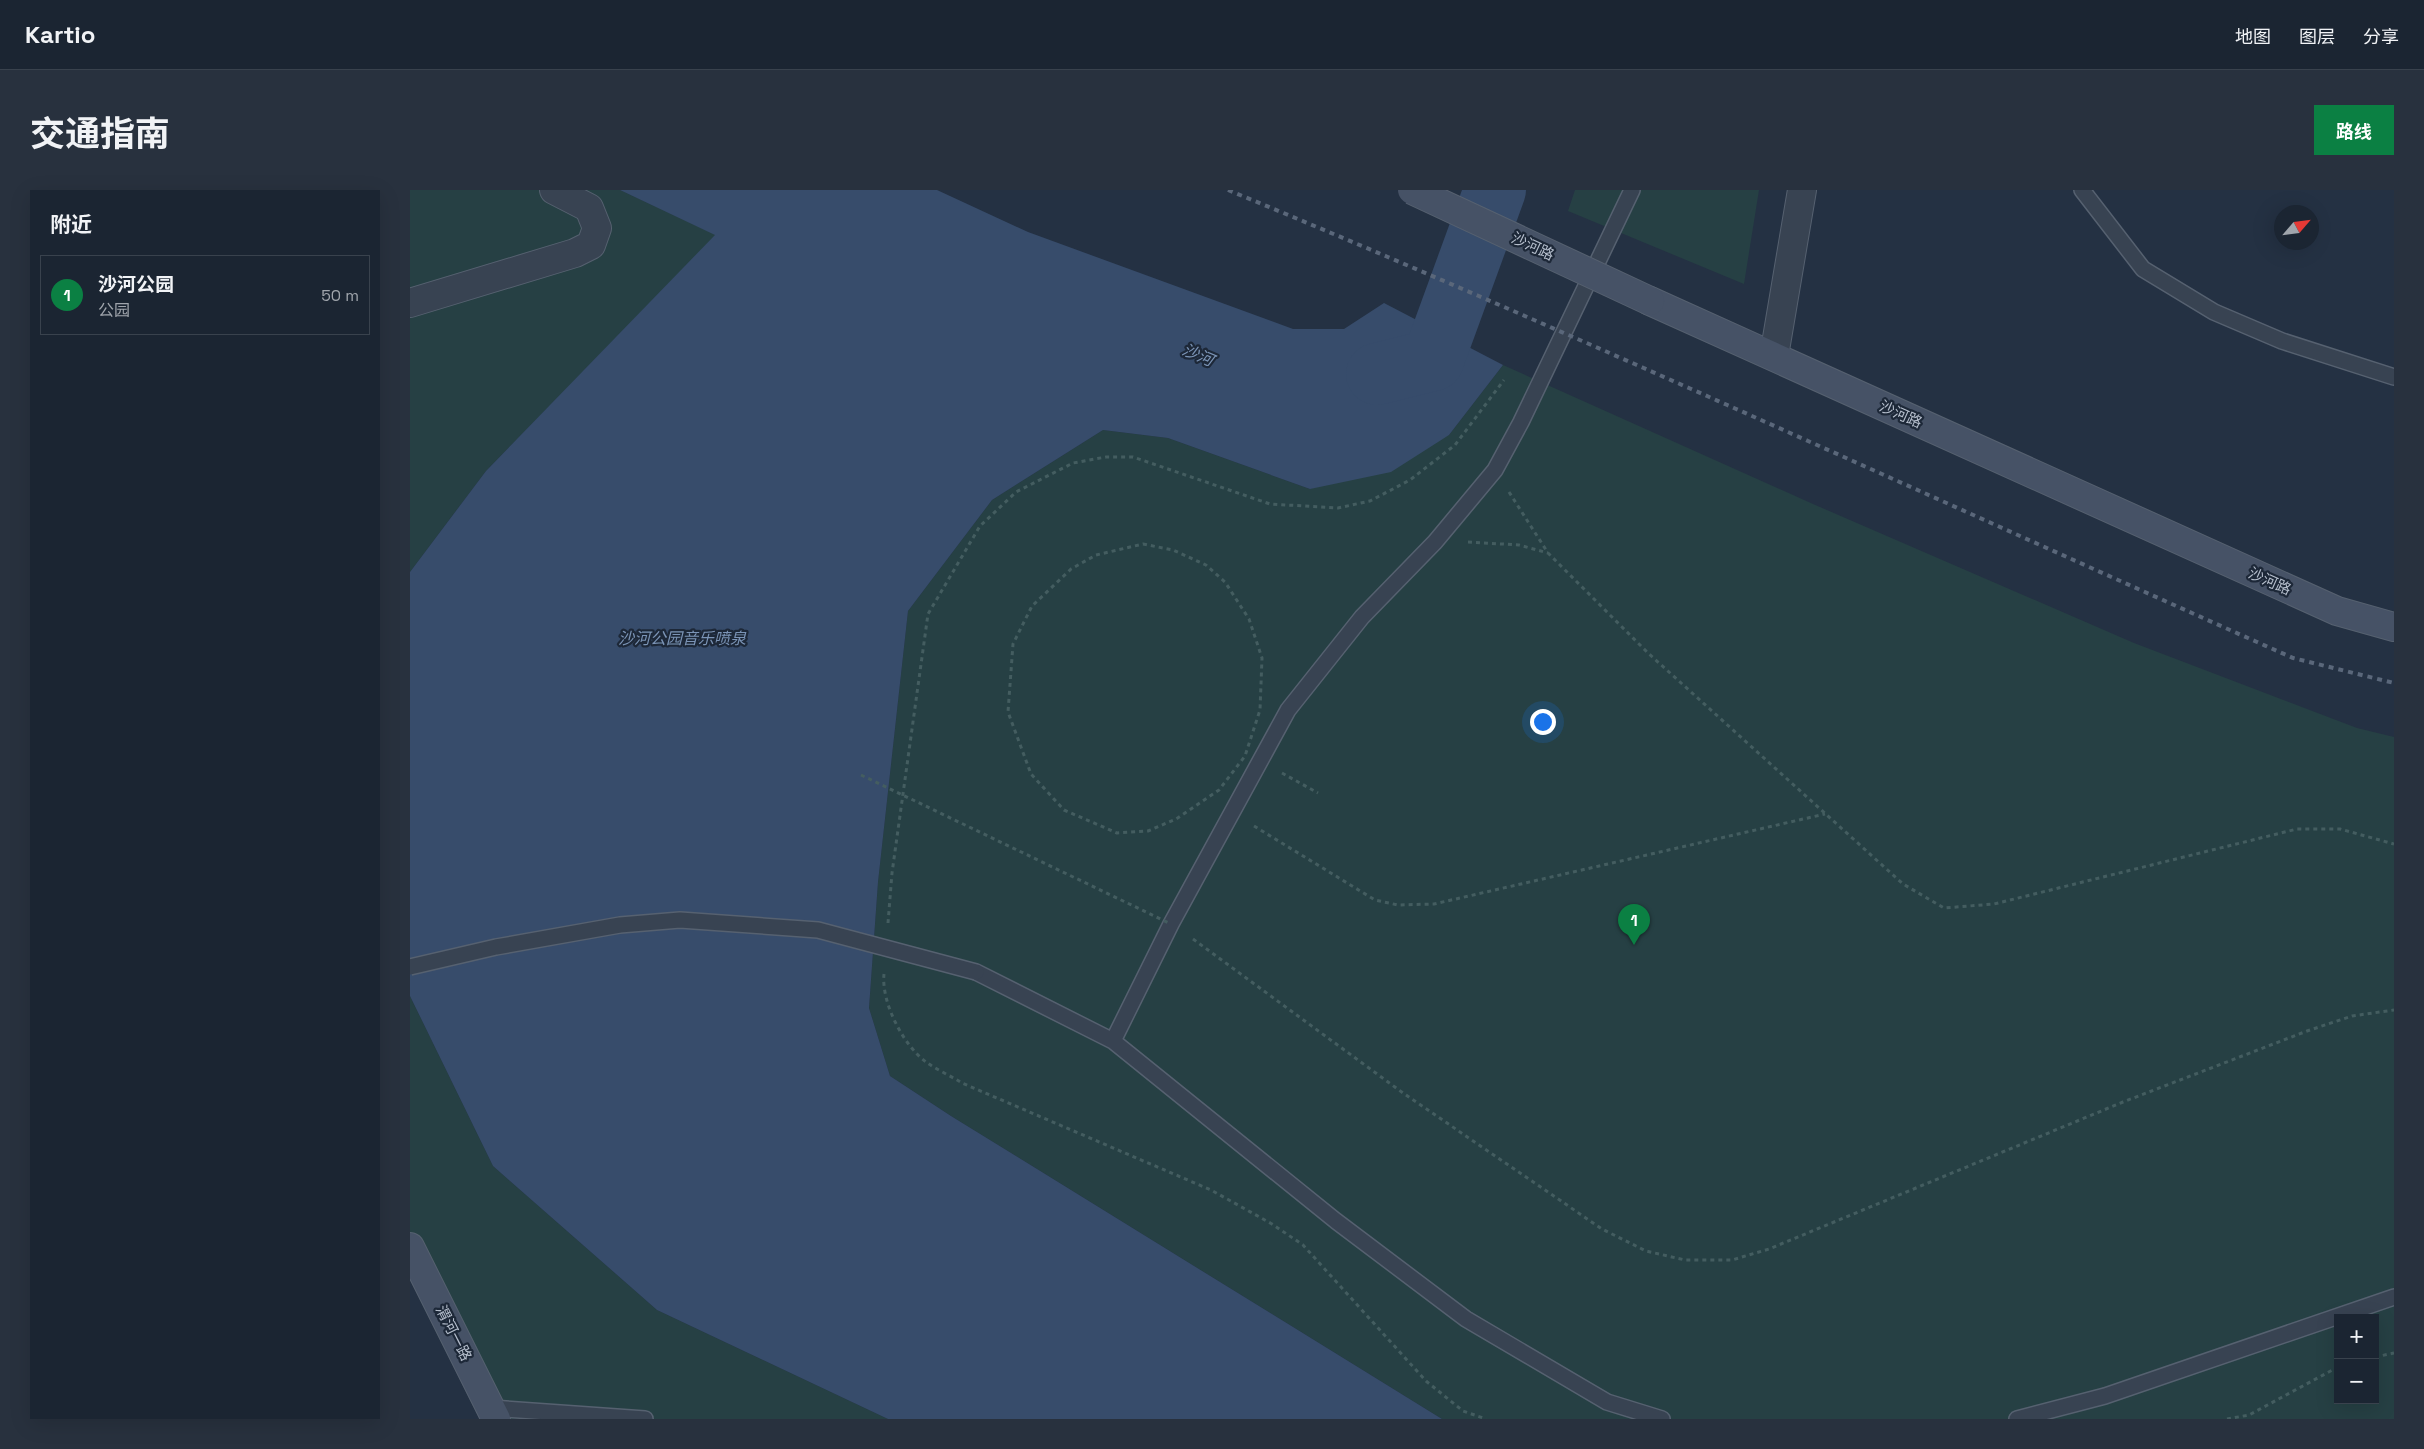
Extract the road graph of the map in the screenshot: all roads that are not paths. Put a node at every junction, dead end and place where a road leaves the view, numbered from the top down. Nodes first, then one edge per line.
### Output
1 (554, 190) edge
2 (1412, 190) edge
3 (1632, 190) edge
4 (1802, 190) edge
5 (2082, 190) edge
6 (410, 303) edge
7 (1774, 356) junction
8 (2394, 378) edge
9 (2394, 627) edge
10 (410, 967) edge
11 (1113, 1041) junction
12 (410, 1247) edge
13 (2394, 1297) edge
14 (494, 1413) edge
15 (645, 1419) edge
16 (1662, 1419) edge
17 (2017, 1419) edge

1 - 6 street
2 - 7 main road, 沙河路, bridge
3 - 11 lane
4 - 7 street
5 - 8 lane
7 - 9 main road, 沙河路
10 - 11 lane, bridge
11 - 16 lane
12 - 14 main road, 渭河一路
13 - 17 lane
14 - 15 lane

